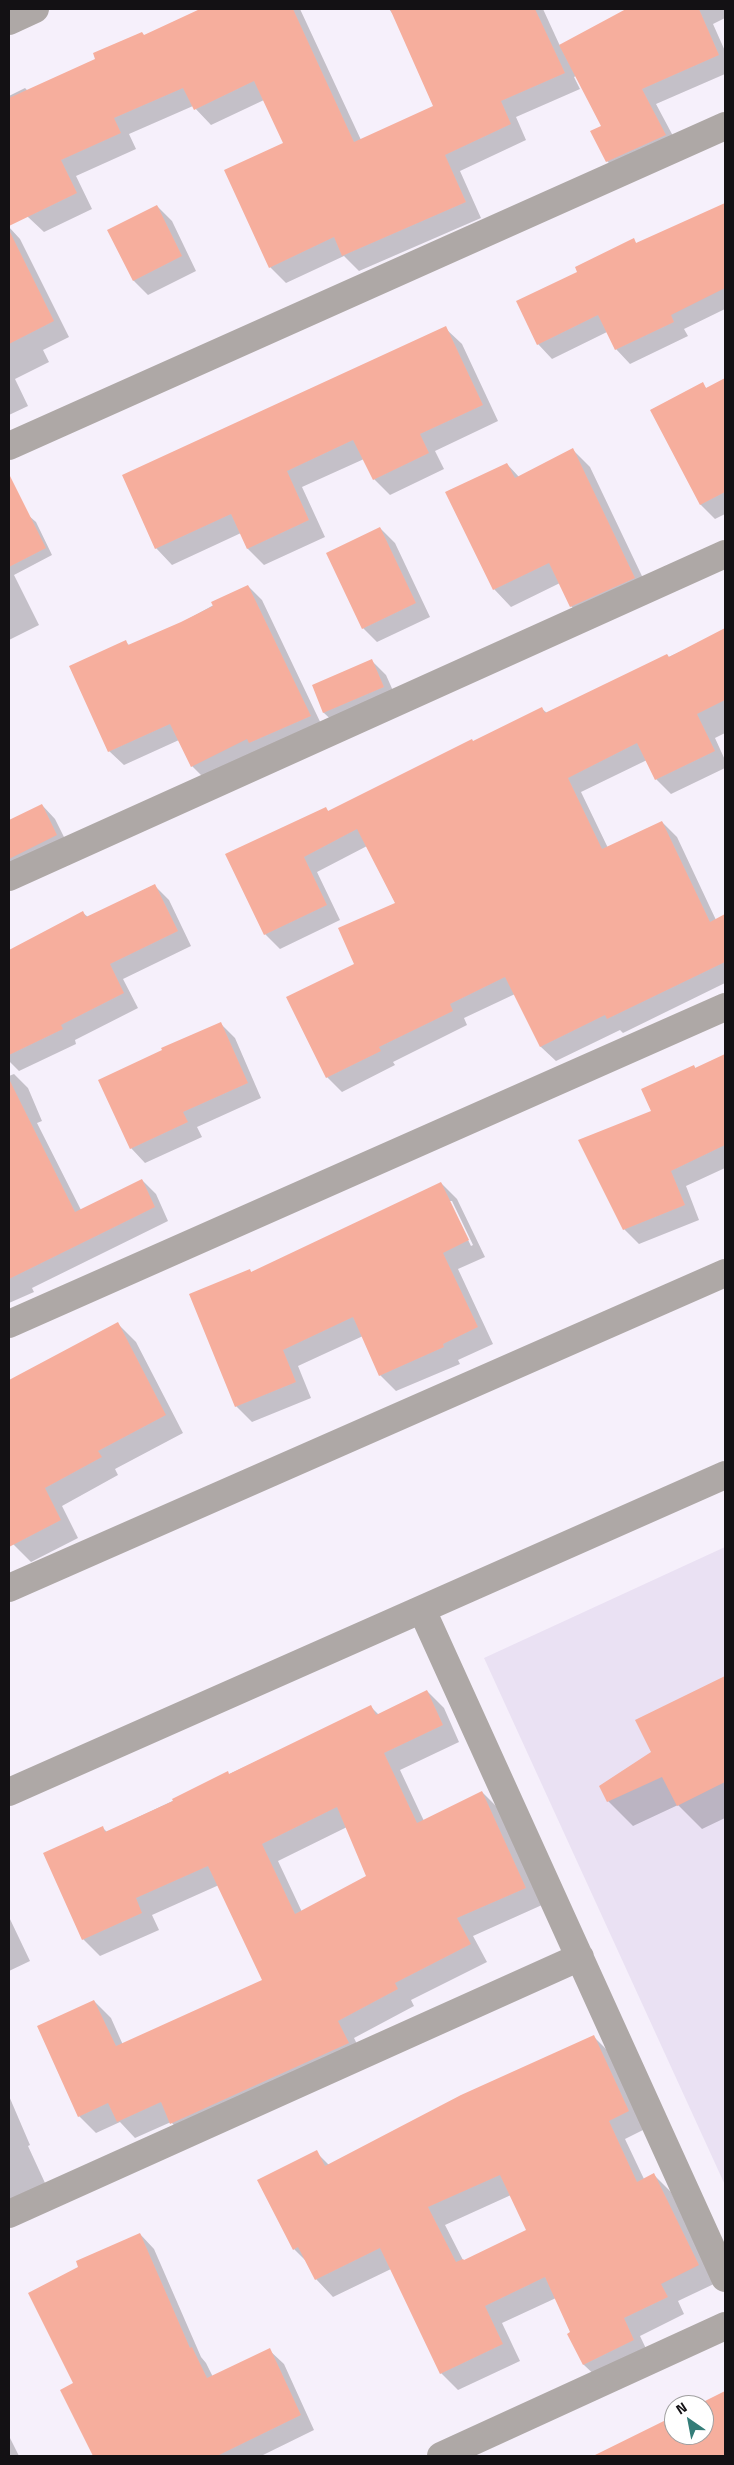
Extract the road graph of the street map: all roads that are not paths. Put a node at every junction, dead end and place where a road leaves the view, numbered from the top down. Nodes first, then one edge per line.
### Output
1 (35, 9) edge
2 (9, 21) edge
3 (725, 126) edge
4 (9, 446) edge
5 (725, 554) edge
6 (9, 877) edge
7 (725, 1007) edge
8 (725, 1273) edge
9 (9, 1324) edge
10 (725, 1475) edge
11 (9, 1588) edge
12 (422, 1610) junction
13 (9, 1792) edge
14 (580, 1957) junction
15 (9, 2214) edge
16 (725, 2278) edge
17 (725, 2326) edge
18 (441, 2456) edge

1 - 2 street
3 - 4 street
5 - 6 street
7 - 9 street
8 - 11 street
10 - 12 street
12 - 13 street
12 - 14 street
14 - 15 street
14 - 16 street
17 - 18 street

